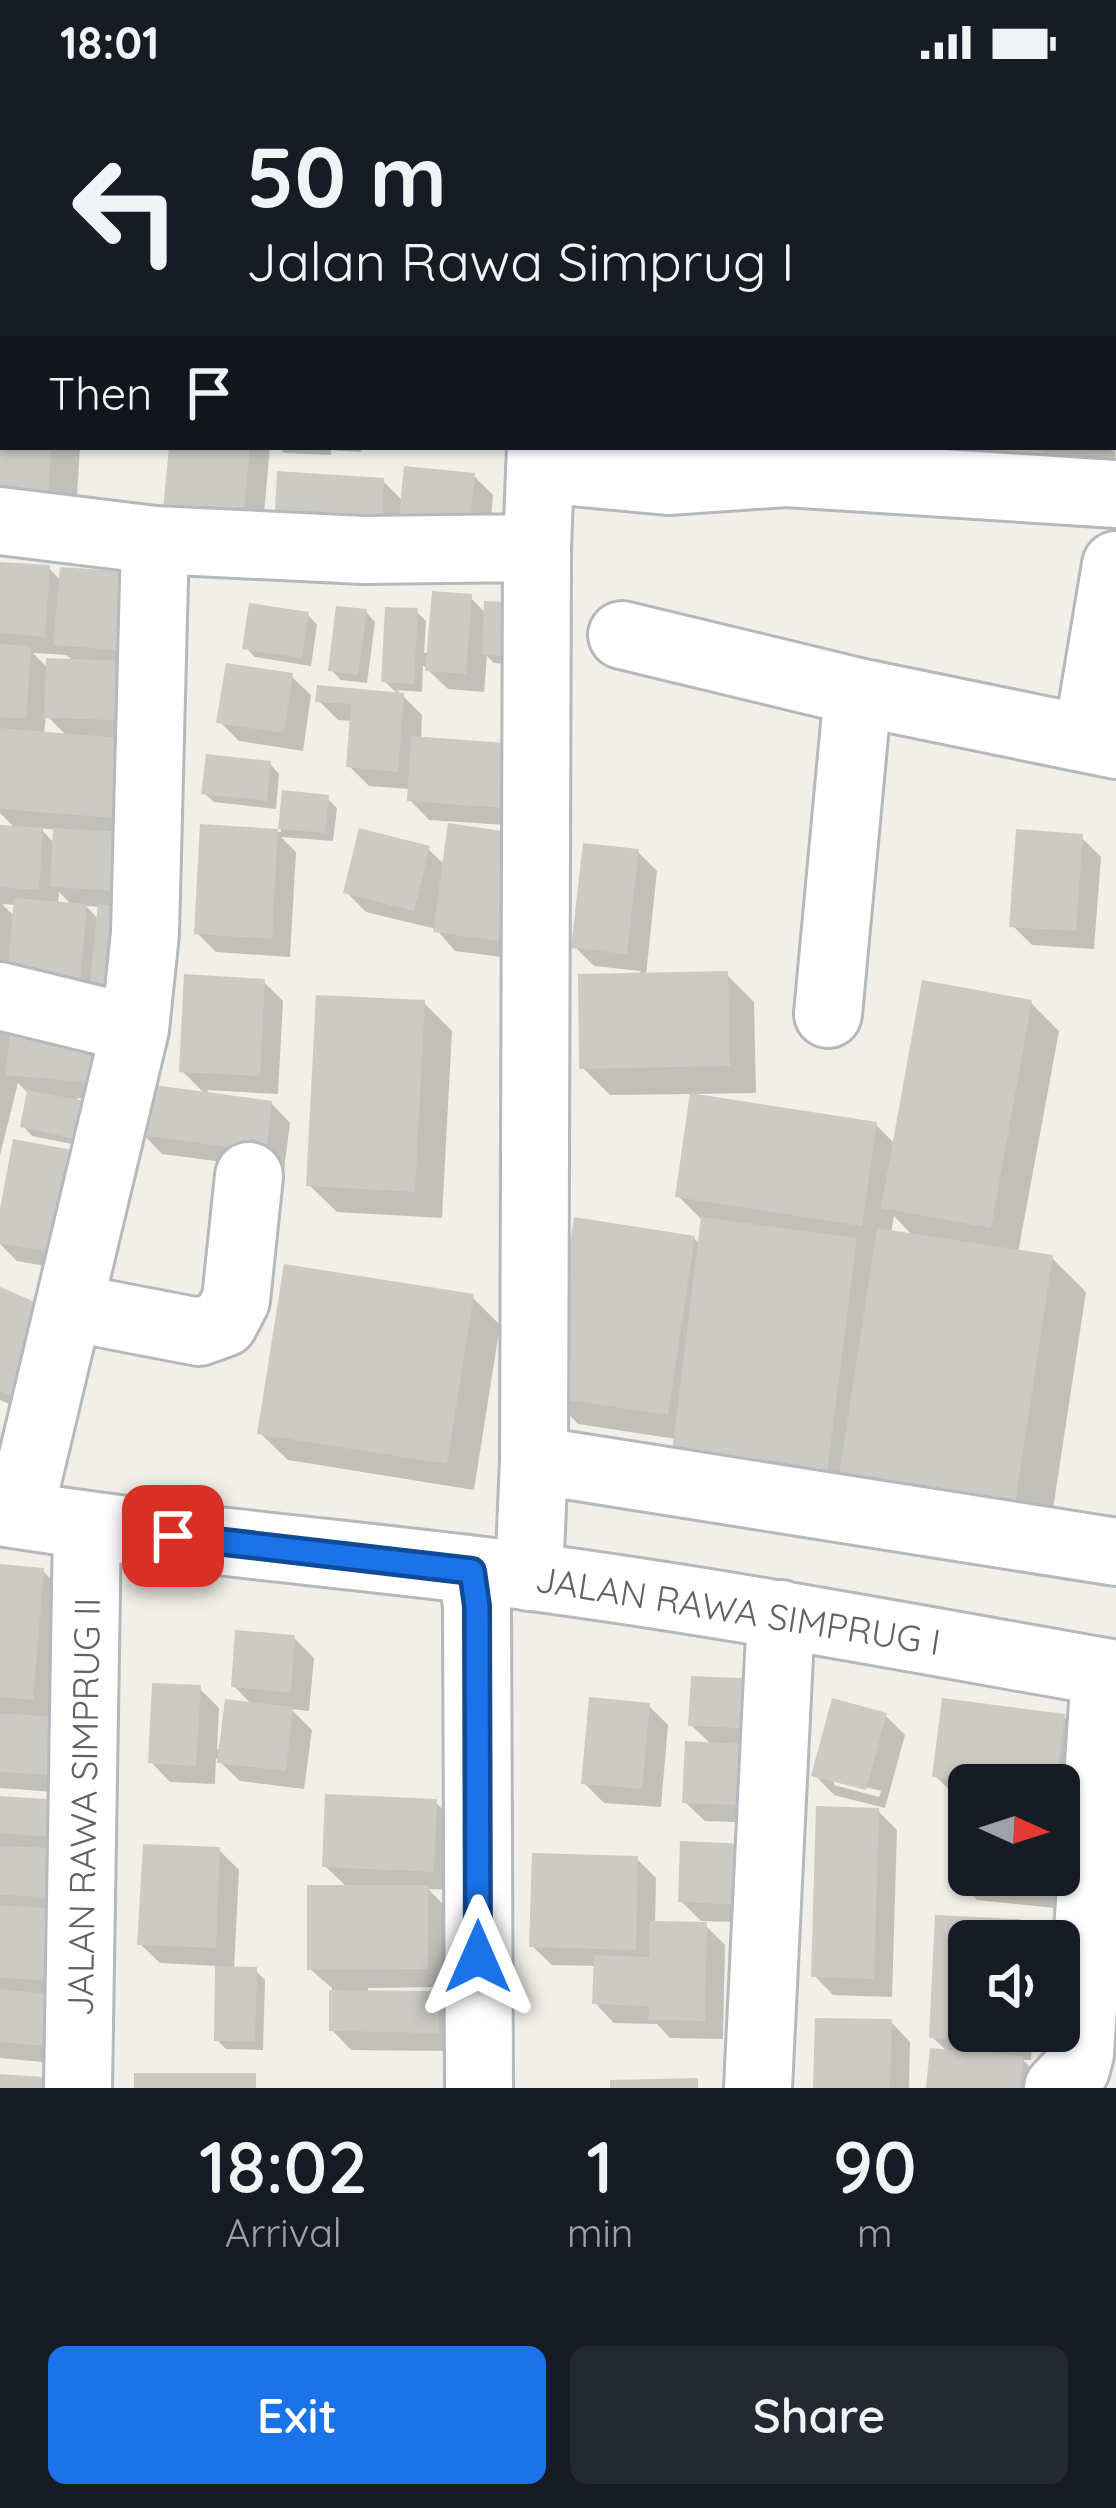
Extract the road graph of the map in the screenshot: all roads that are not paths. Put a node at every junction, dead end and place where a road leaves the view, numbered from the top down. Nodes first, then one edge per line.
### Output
1 (541, 458) edge
2 (1116, 494) edge
3 (0, 521) edge
4 (155, 540) junction
5 (537, 548) junction
6 (1116, 566) edge
7 (622, 635) dead end
8 (858, 692) junction
9 (1101, 742) edge
10 (0, 996) edge
11 (828, 1014) dead end
12 (135, 1029) junction
13 (249, 1176) dead end
14 (69, 1306) junction
15 (533, 1460) junction
16 (9, 1514) edge
17 (87, 1526) junction
18 (1116, 1552) edge
19 (501, 1574) junction
20 (781, 1614) junction
21 (1111, 1673) edge
22 (78, 2088) edge
23 (479, 2088) edge
24 (758, 2088) edge
25 (1058, 2088) edge

1 - 2 street
1 - 5 street
3 - 4 street
4 - 5 street
4 - 12 street
5 - 15 street
6 - 9 street
7 - 8 street
8 - 9 street
8 - 11 street
10 - 12 street
12 - 14 street
13 - 14 street
14 - 16 street
15 - 18 street
15 - 19 street
16 - 17 street, JALAN RAWA SIMPRUG I
17 - 19 street, JALAN RAWA SIMPRUG I
17 - 22 street, JALAN RAWA SIMPRUG II
19 - 20 street, JALAN RAWA SIMPRUG I
19 - 23 street
20 - 21 street, JALAN RAWA SIMPRUG I
20 - 24 street
21 - 25 street

